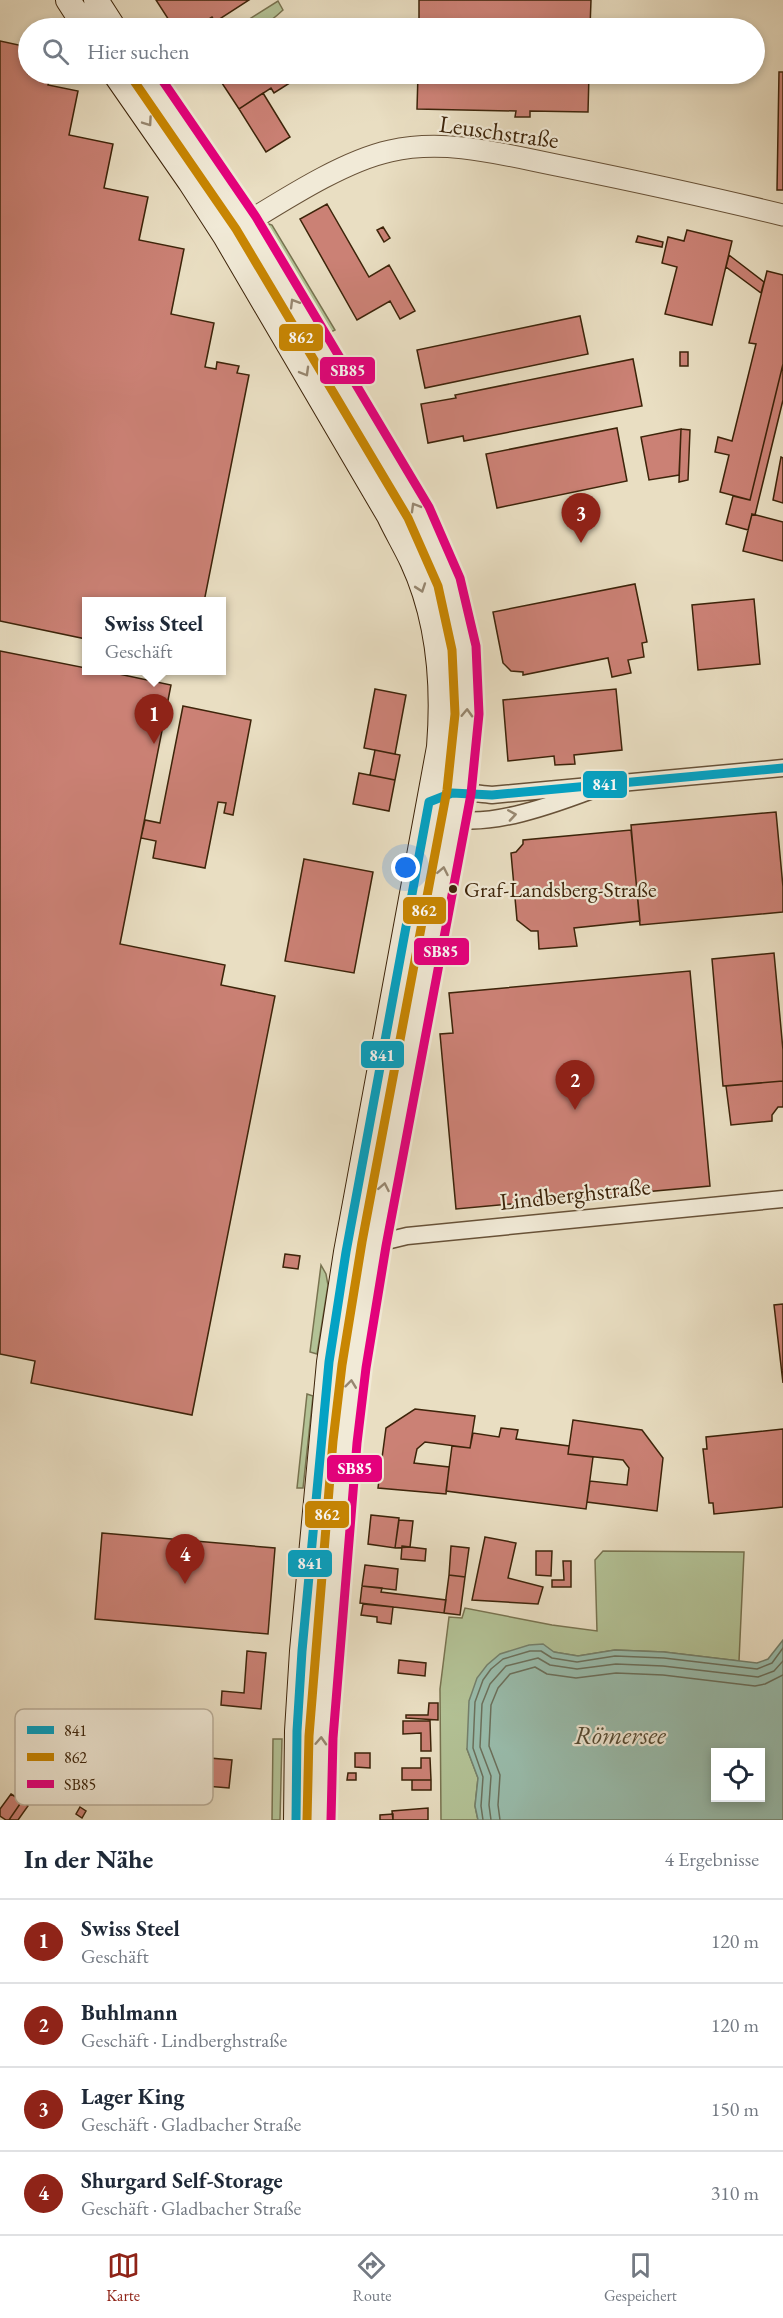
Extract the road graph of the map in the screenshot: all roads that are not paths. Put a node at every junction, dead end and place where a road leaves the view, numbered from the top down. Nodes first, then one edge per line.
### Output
1 (68, 0) edge
2 (96, 0) edge
3 (80, 18) edge
4 (108, 18) edge
5 (122, 84) edge
6 (151, 84) edge
7 (783, 215) edge
8 (246, 223) junction
9 (225, 236) junction
10 (783, 768) edge
11 (608, 784) junction
12 (459, 792) junction
13 (429, 802) junction
14 (453, 819) junction
15 (783, 1198) edge
16 (374, 1244) junction
17 (346, 1251) junction
18 (296, 1820) edge
19 (319, 1820) edge

1 - 3 main road
2 - 4 main road
5 -> 9 main road
6 - 8 main road
7 - 8 street, Leuschstraße
8 - 9 street, Leuschstraße
12 -> 8 main road
9 -> 13 main road
10 - 11 street
11 - 12 street
14 -> 11 street
12 - 13 street
12 - 14 main road
13 - 14 street
13 - 17 main road
16 -> 14 main road
15 - 16 street, Lindberghstraße
16 - 17 main road
19 -> 16 main road
17 - 18 main road

